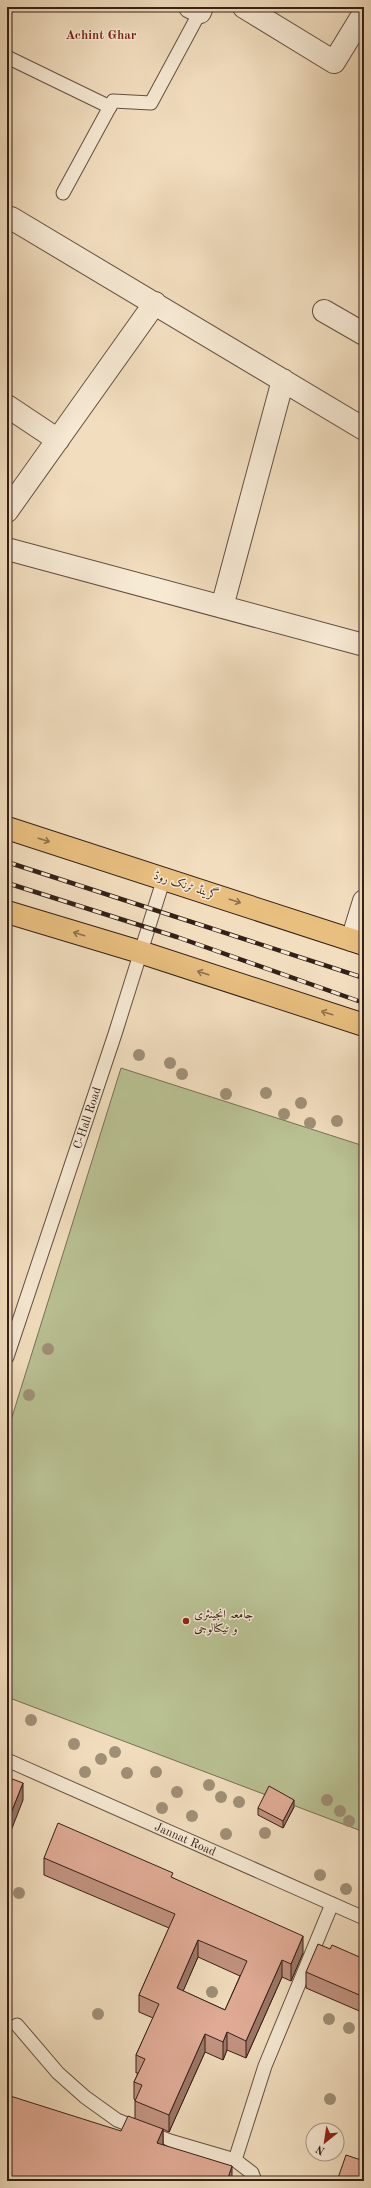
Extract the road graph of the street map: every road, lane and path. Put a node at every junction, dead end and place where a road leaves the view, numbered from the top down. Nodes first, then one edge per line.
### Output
1 (244, 7) edge
2 (197, 9) edge
3 (364, 13) edge
4 (7, 57) edge
5 (110, 106) junction
6 (63, 193) dead end
7 (11, 218) dead end
8 (155, 302) junction
9 (324, 311) dead end
10 (364, 334) edge
11 (284, 380) junction
12 (7, 406) edge
13 (364, 429) edge
14 (58, 440) junction
15 (7, 511) edge
16 (7, 549) edge
17 (222, 607) junction
18 (364, 645) edge
19 (7, 828) edge
20 (164, 878) junction
21 (364, 901) edge
22 (7, 912) edge
23 (358, 942) edge
24 (140, 952) junction
25 (364, 1025) edge
26 (7, 1357) edge
27 (7, 1760) edge
28 (332, 1904) junction
29 (364, 1918) edge
30 (16, 2025) dead end
31 (235, 2160) junction
32 (255, 2181) edge

1 - 3 street
2 - 5 lane
4 - 5 lane
5 - 6 lane
7 - 8 street
8 - 11 street
8 - 14 street
9 - 10 street
11 - 13 street
11 - 17 street
12 - 14 street
14 - 15 street
16 - 17 street
17 - 18 street
19 -> 20 main road, گرینڈ ٹرنک روڈ
20 -> 23 main road, گرینڈ ٹرنک روڈ
20 - 24 lane, C-Hall Road
21 - 23 street
24 -> 22 main road
25 -> 24 main road
24 - 26 lane, C-Hall Road
27 - 28 lane, Jannat Road
28 - 29 lane, Jannat Road
28 - 31 lane
30 - 31 lane
31 - 32 lane

